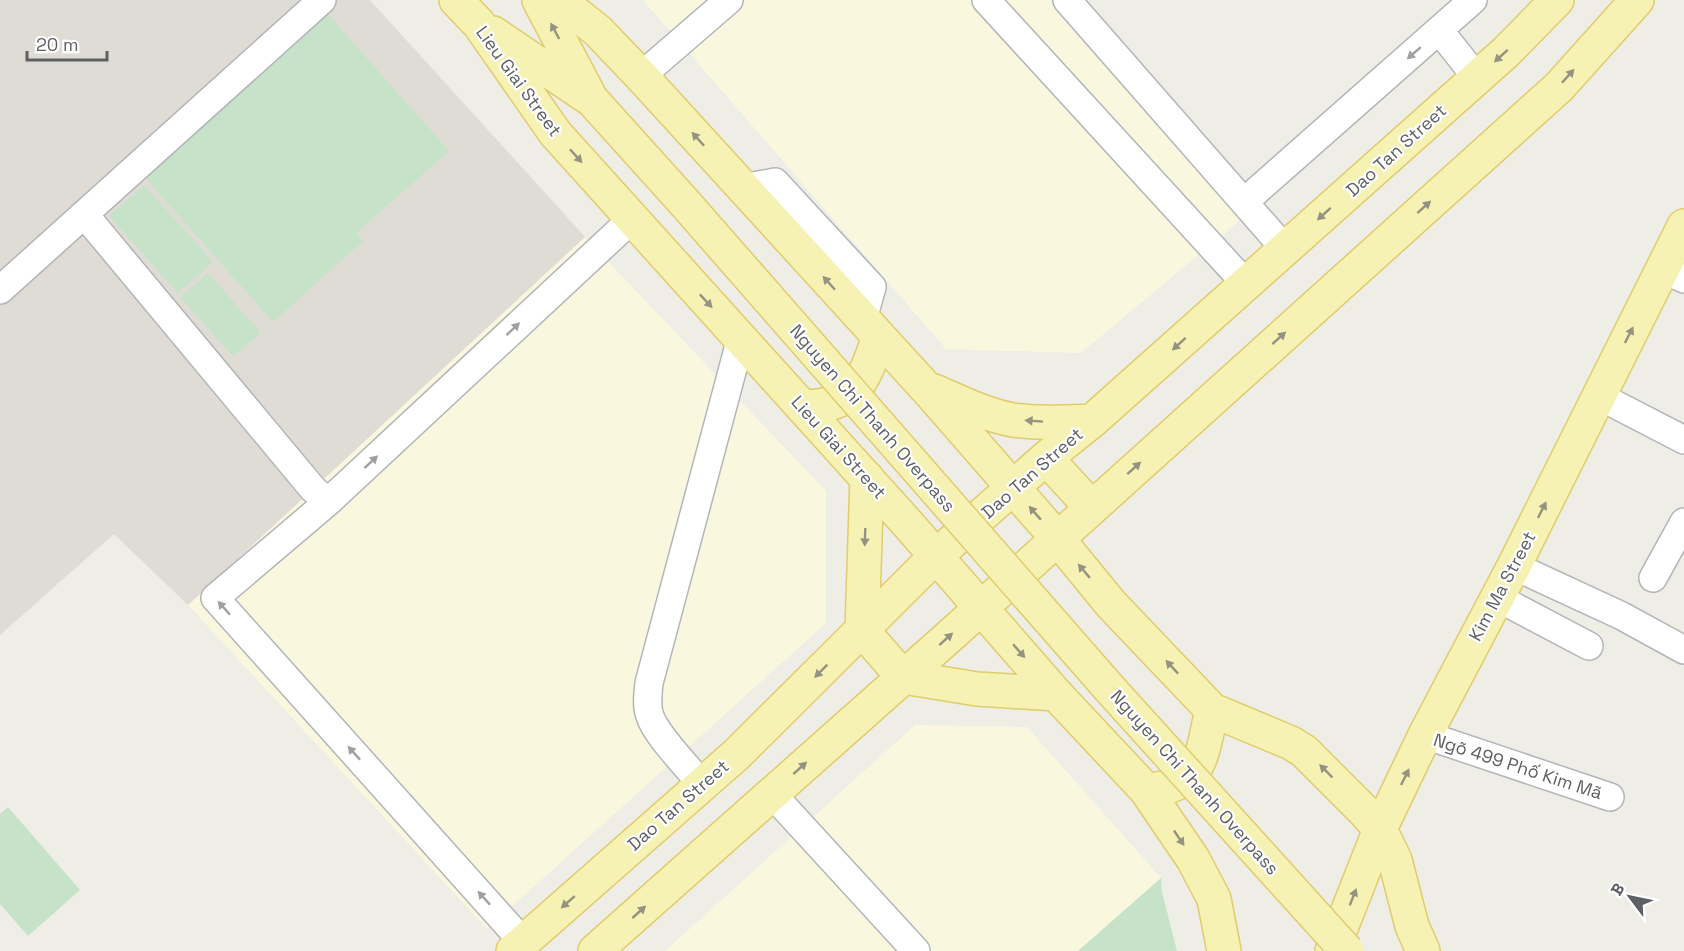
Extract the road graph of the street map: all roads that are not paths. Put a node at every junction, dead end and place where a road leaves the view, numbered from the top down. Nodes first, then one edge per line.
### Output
1 (322, 0) edge
2 (456, 0) edge
3 (539, 0) edge
4 (559, 0) edge
5 (729, 0) edge
6 (986, 0) edge
7 (1473, 0) edge
8 (1557, 0) edge
9 (1637, 0) edge
10 (1068, 1) edge
11 (479, 24) junction
12 (1439, 30) junction
13 (641, 76) junction
14 (1477, 78) junction
15 (592, 100) junction
16 (1244, 202) junction
17 (84, 214) junction
18 (632, 219) junction
19 (1684, 226) edge
20 (1285, 249) junction
21 (1673, 274) edge
22 (1246, 284) junction
23 (0, 290) edge
24 (871, 328) junction
25 (741, 338) junction
26 (926, 388) junction
27 (1599, 396) junction
28 (802, 407) junction
29 (1092, 421) junction
30 (1684, 440) edge
31 (1046, 458) junction
32 (867, 478) junction
33 (1013, 488) junction
34 (328, 502) junction
35 (1090, 507) junction
36 (1684, 522) edge
37 (1057, 538) junction
38 (936, 556) junction
39 (1514, 566) junction
40 (1653, 578) dead end
41 (1496, 597) junction
42 (981, 606) junction
43 (862, 630) junction
44 (1589, 646) dead end
45 (1684, 650) edge
46 (903, 677) junction
47 (1056, 694) junction
48 (1212, 710) junction
49 (1425, 735) junction
50 (702, 785) junction
51 (1146, 790) junction
52 (1610, 797) dead end
53 (765, 799) junction
54 (1380, 830) junction
55 (518, 946) edge
56 (596, 951) edge
57 (892, 951) edge
58 (916, 951) edge
59 (1224, 951) edge
60 (1332, 951) edge
61 (1347, 951) edge
62 (1423, 951) edge

1 - 17 lane
2 - 11 main road, Lieu Giai Street
15 -> 3 main road, Nguyen Chi Thanh Overpass
4 - 13 main road
5 - 13 lane
6 - 22 lane
7 - 12 lane
8 -> 14 main road, Dao Tan Street
35 -> 9 main road
10 - 16 lane
11 - 15 main road, Nguyen Chi Thanh Overpass
11 -> 18 main road, Lieu Giai Street
12 - 14 lane
12 -> 16 lane
24 -> 13 main road
14 -> 20 main road, Dao Tan Street
15 - 61 main road, Nguyen Chi Thanh Overpass, bridge
16 - 20 lane
17 - 23 lane
17 - 34 lane
18 -> 25 main road, Lieu Giai Street
34 -> 18 lane
19 - 21 main road, Kim Ma Street
20 - 22 main road, Dao Tan Street
27 -> 21 main road, Kim Ma Street
22 -> 29 main road, Dao Tan Street
24 - 26 main road
24 - 28 main road
25 - 28 main road, Lieu Giai Street
25 - 50 lane
29 -> 26 main road
26 - 33 main road
27 - 30 lane
39 -> 27 main road, Kim Ma Street
28 - 32 main road, Lieu Giai Street
29 - 31 main road, Dao Tan Street
31 - 33 main road, Dao Tan Street
31 - 35 main road
32 - 38 main road, Lieu Giai Street
32 -> 43 main road
37 -> 33 main road
33 - 38 main road, Dao Tan Street
55 -> 34 lane
35 - 37 main road
36 - 40 lane
37 - 42 main road
48 -> 37 main road
38 - 42 main road, Lieu Giai Street
38 - 43 main road, Dao Tan Street
39 - 41 main road, Kim Ma Street
39 - 45 lane
41 - 44 lane
41 - 49 main road, Kim Ma Street
46 -> 42 main road
42 -> 47 main road, Lieu Giai Street
43 - 46 main road
43 -> 50 main road, Dao Tan Street
46 - 47 main road
53 -> 46 main road
47 - 51 main road, Lieu Giai Street
48 - 51 main road
54 -> 48 main road
49 - 52 lane, Ngõ 499 Phố Kim Mã
54 -> 49 main road, Kim Ma Street
50 -> 55 main road, Dao Tan Street
51 -> 59 main road, Lieu Giai Street
56 -> 53 main road
53 - 57 lane
53 - 58 lane
60 -> 54 main road, Kim Ma Street
54 - 62 main road

